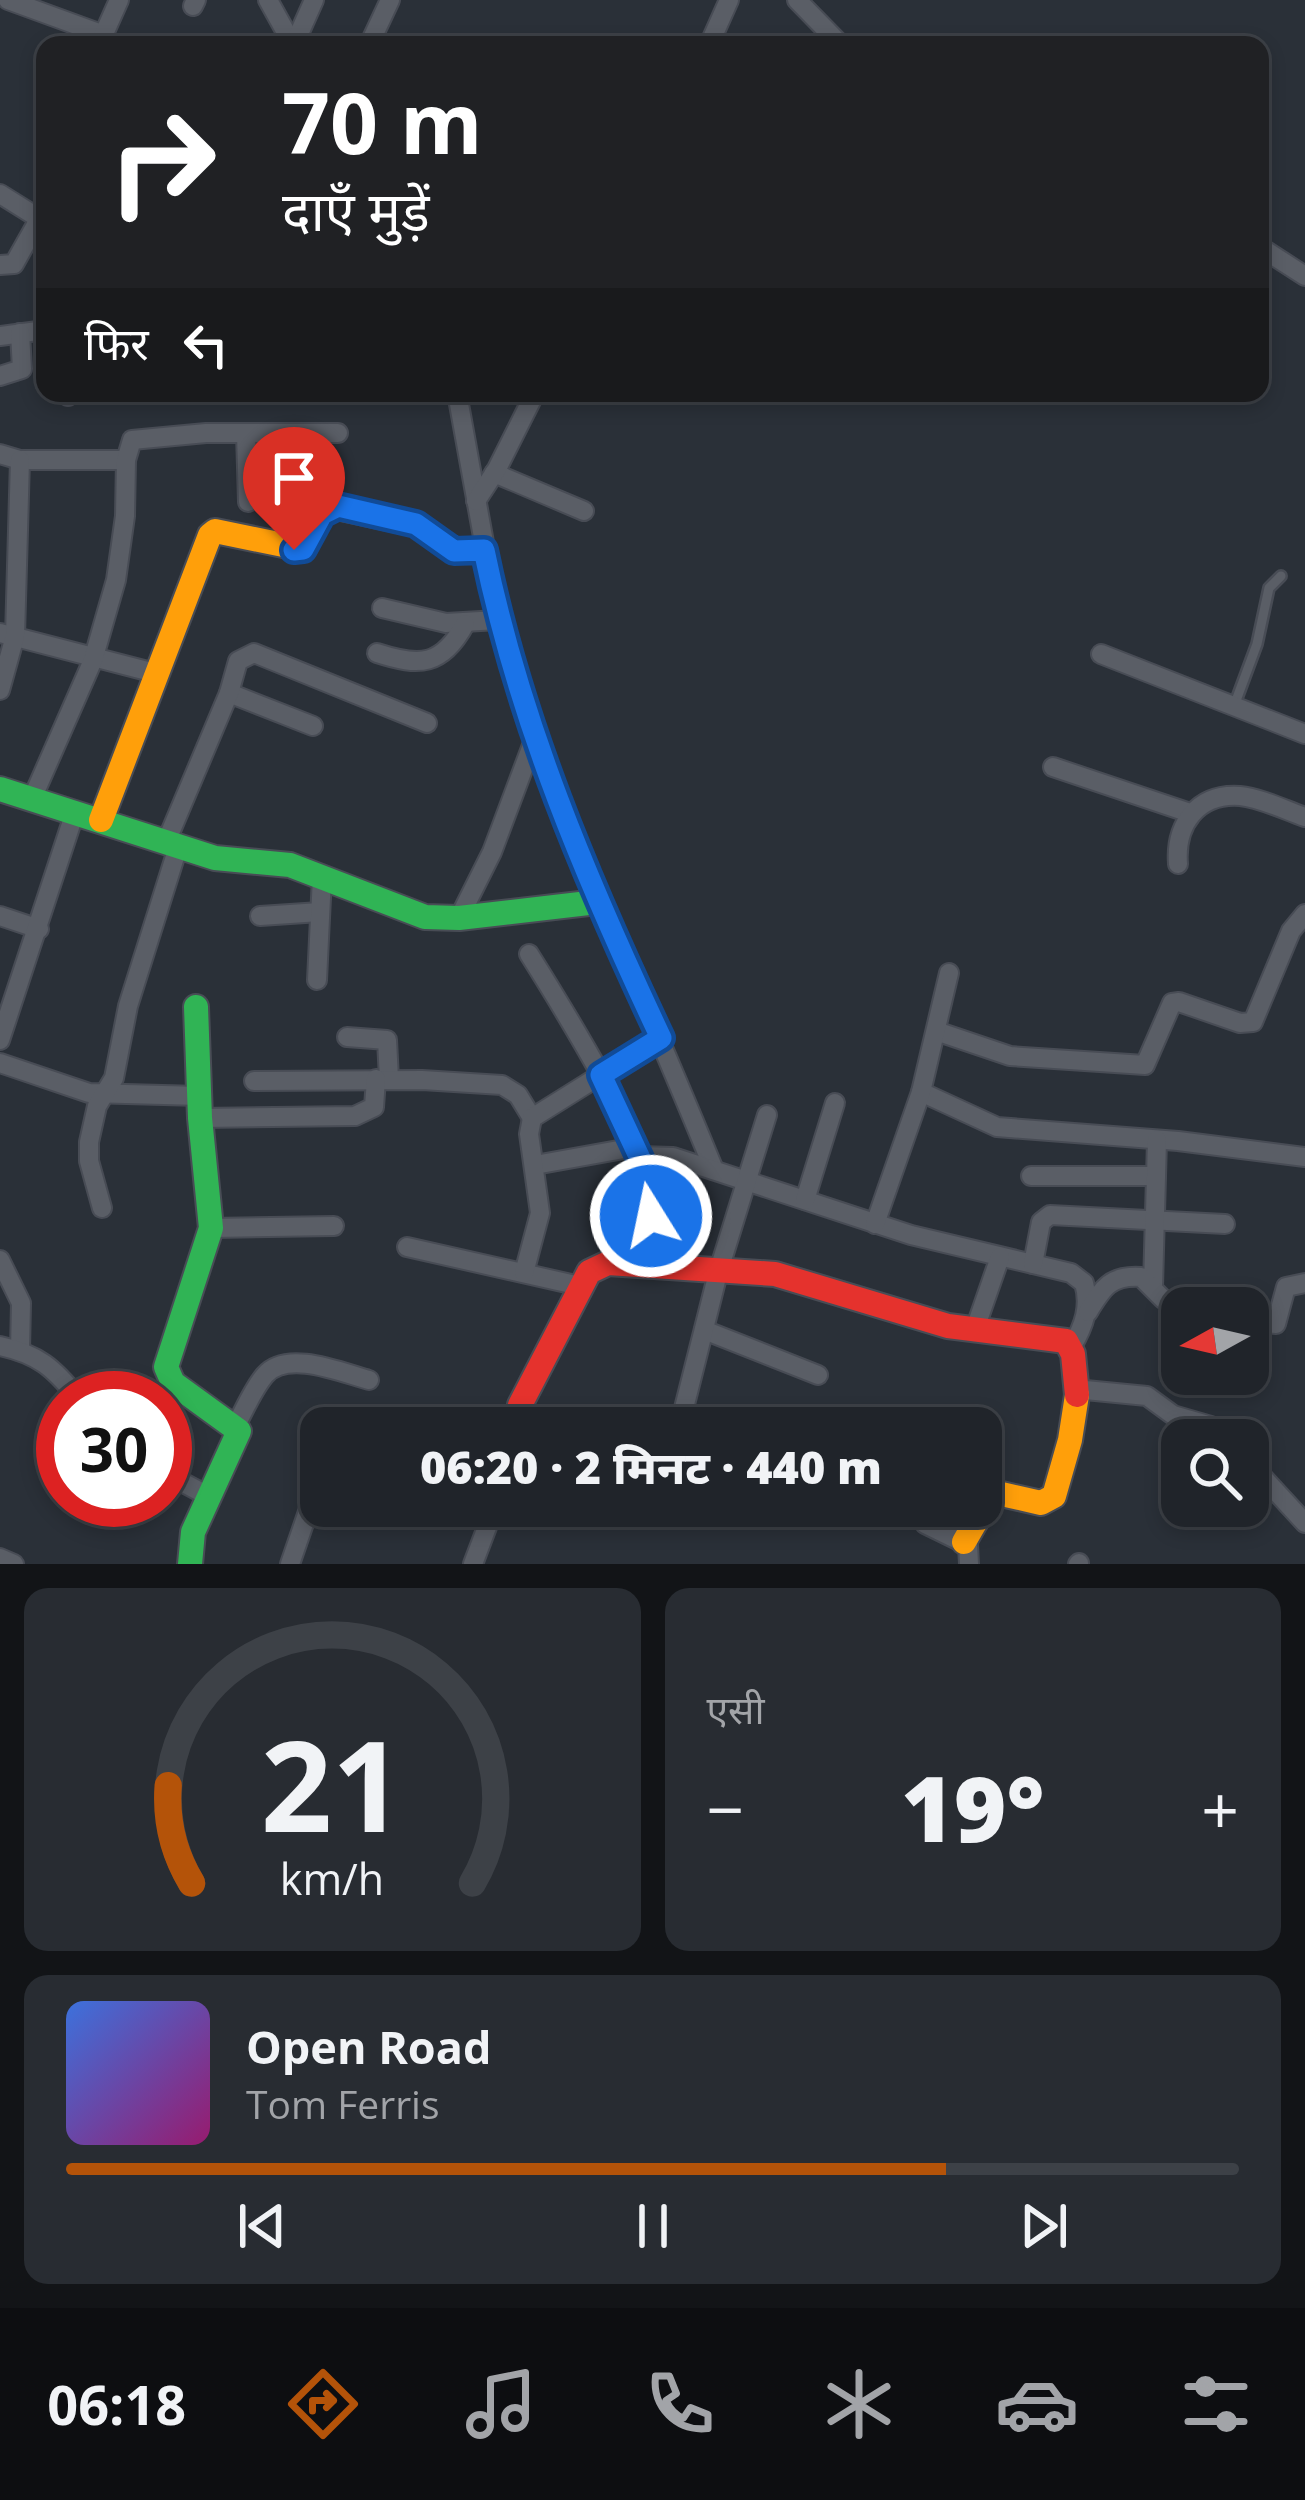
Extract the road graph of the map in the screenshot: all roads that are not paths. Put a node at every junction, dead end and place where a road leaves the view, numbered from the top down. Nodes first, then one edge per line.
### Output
1 (8, 0) edge
2 (119, 0) edge
3 (268, 0) edge
4 (314, 0) edge
5 (390, 0) edge
6 (729, 0) edge
7 (797, 0) edge
8 (92, 36) edge
9 (103, 36) edge
10 (293, 36) edge
11 (298, 36) edge
12 (374, 36) edge
13 (713, 36) edge
14 (832, 36) edge
15 (0, 194) edge
16 (36, 211) edge
17 (36, 226) edge
18 (1269, 253) edge
19 (0, 265) edge
20 (1305, 276) edge
21 (10, 335) edge
22 (0, 376) edge
23 (459, 402) edge
24 (530, 402) edge
25 (246, 433) junction
26 (338, 433) dead end
27 (10, 457) edge
28 (126, 460) junction
29 (494, 473) junction
30 (476, 501) junction
31 (248, 502) dead end
32 (584, 511) dead end
33 (484, 550) junction
34 (1281, 577) dead end
35 (382, 608) dead end
36 (498, 620) junction
37 (465, 624) junction
38 (8, 634) edge
39 (377, 653) dead end
40 (1100, 654) dead end
41 (94, 660) junction
42 (159, 674) junction
43 (0, 691) edge
44 (229, 692) junction
45 (1234, 706) junction
46 (427, 723) dead end
47 (313, 726) dead end
48 (1305, 734) edge
49 (534, 740) junction
50 (1053, 767) dead end
51 (0, 789) edge
52 (32, 799) junction
53 (75, 812) junction
54 (1190, 813) junction
55 (1305, 818) edge
56 (101, 820) junction
57 (172, 842) junction
58 (1178, 864) dead end
59 (322, 877) junction
60 (598, 902) junction
61 (320, 912) junction
62 (1305, 914) edge
63 (0, 916) edge
64 (260, 916) dead end
65 (459, 918) junction
66 (39, 929) junction
67 (529, 954) dead end
68 (949, 973) dead end
69 (317, 980) dead end
70 (196, 1007) dead end
71 (935, 1031) junction
72 (347, 1037) dead end
73 (661, 1038) junction
74 (0, 1040) edge
75 (0, 1064) edge
76 (601, 1075) junction
77 (382, 1079) junction
78 (254, 1081) dead end
79 (921, 1092) junction
80 (107, 1093) junction
81 (835, 1103) dead end
82 (200, 1107) junction
83 (767, 1115) dead end
84 (532, 1118) junction
85 (1157, 1140) junction
86 (637, 1151) junction
87 (1305, 1156) edge
88 (535, 1165) junction
89 (714, 1170) junction
90 (1031, 1176) dead end
91 (1156, 1176) junction
92 (745, 1180) junction
93 (805, 1200) junction
94 (102, 1208) dead end
95 (1155, 1218) junction
96 (875, 1224) junction
97 (1225, 1224) dead end
98 (334, 1226) dead end
99 (211, 1228) junction
100 (406, 1247) dead end
101 (1000, 1257) junction
102 (0, 1260) edge
103 (627, 1263) junction
104 (1033, 1264) junction
105 (524, 1273) junction
106 (718, 1273) junction
107 (1305, 1283) edge
108 (580, 1286) junction
109 (1153, 1287) junction
110 (1161, 1297) edge
111 (1086, 1316) junction
112 (1269, 1324) edge
113 (975, 1329) junction
114 (704, 1330) junction
115 (0, 1346) edge
116 (1072, 1346) junction
117 (26, 1352) junction
118 (55, 1371) edge
119 (818, 1375) dead end
120 (369, 1380) dead end
121 (1075, 1389) junction
122 (520, 1407) edge
123 (684, 1407) edge
124 (1195, 1419) edge
125 (236, 1425) junction
126 (1269, 1484) edge
127 (192, 1487) edge
128 (210, 1497) junction
129 (1305, 1523) edge
130 (303, 1527) edge
131 (487, 1527) edge
132 (929, 1527) edge
133 (967, 1553) edge
134 (0, 1558) edge
135 (14, 1564) edge
136 (190, 1564) edge
137 (290, 1564) edge
138 (473, 1564) edge

1 - 8 street
2 - 9 street
3 - 10 street
4 - 11 street
5 - 12 street
6 - 13 street
7 - 14 street
15 - 16 street
17 - 19 street
18 - 20 street
21 - 22 street
23 - 30 street
24 - 29 street
25 - 26 street
25 - 28 street
25 - 31 street
27 - 28 street
27 - 38 street
28 - 41 street
29 - 30 street
29 - 32 street
30 - 33 street
33 - 36 street
33 - 42 street
34 - 45 lane
35 - 37 street
36 - 37 street
36 - 49 street
37 - 39 street
38 - 41 street
38 - 43 street
40 - 45 street
41 - 42 street
41 - 52 street
42 - 56 street
44 - 46 street
44 - 47 street
44 - 57 street
45 - 48 street
49 - 60 street
49 - 65 street
50 - 54 street
51 - 52 street
52 - 53 street
53 - 56 street
53 - 66 street
54 - 55 street
54 - 58 street
56 - 57 street
57 - 59 street
57 - 80 street
59 - 61 street
59 - 65 street
60 - 65 street
60 - 73 street
61 - 64 street
61 - 69 street
62 - 71 street
63 - 66 street
66 - 74 street
67 - 76 street
68 - 71 street
70 - 82 street
71 - 79 street
72 - 77 street
73 - 76 street
73 - 89 street
75 - 80 street
76 - 84 street
76 - 86 street
77 - 78 street
77 - 82 street
77 - 84 street
79 - 85 street
79 - 96 street
80 - 82 street
80 - 94 street
81 - 93 street
82 - 99 street
83 - 92 street
84 - 88 street
85 - 87 street
85 - 91 street
86 - 88 street
86 - 89 street
86 - 103 street
88 - 105 street
89 - 92 street
90 - 91 street
91 - 95 street
92 - 93 street
92 - 106 street
93 - 96 street
95 - 97 street
95 - 104 street
95 - 109 street
96 - 101 street
98 - 99 street
99 - 125 street
100 - 105 street
101 - 104 street
101 - 113 street
102 - 117 street
103 - 106 street
103 - 108 street
104 - 111 street
105 - 108 street
106 - 113 street
106 - 114 street
107 - 112 street
108 - 122 street
109 - 110 street
109 - 111 street
111 - 116 street
113 - 116 street
114 - 119 street
114 - 123 street
115 - 117 street
116 - 121 street
117 - 118 street
120 - 125 street
121 - 124 street
121 - 133 street
125 - 128 street
126 - 129 street
127 - 128 street
128 - 136 street
130 - 137 street
131 - 138 street
132 - 133 street
134 - 135 street

